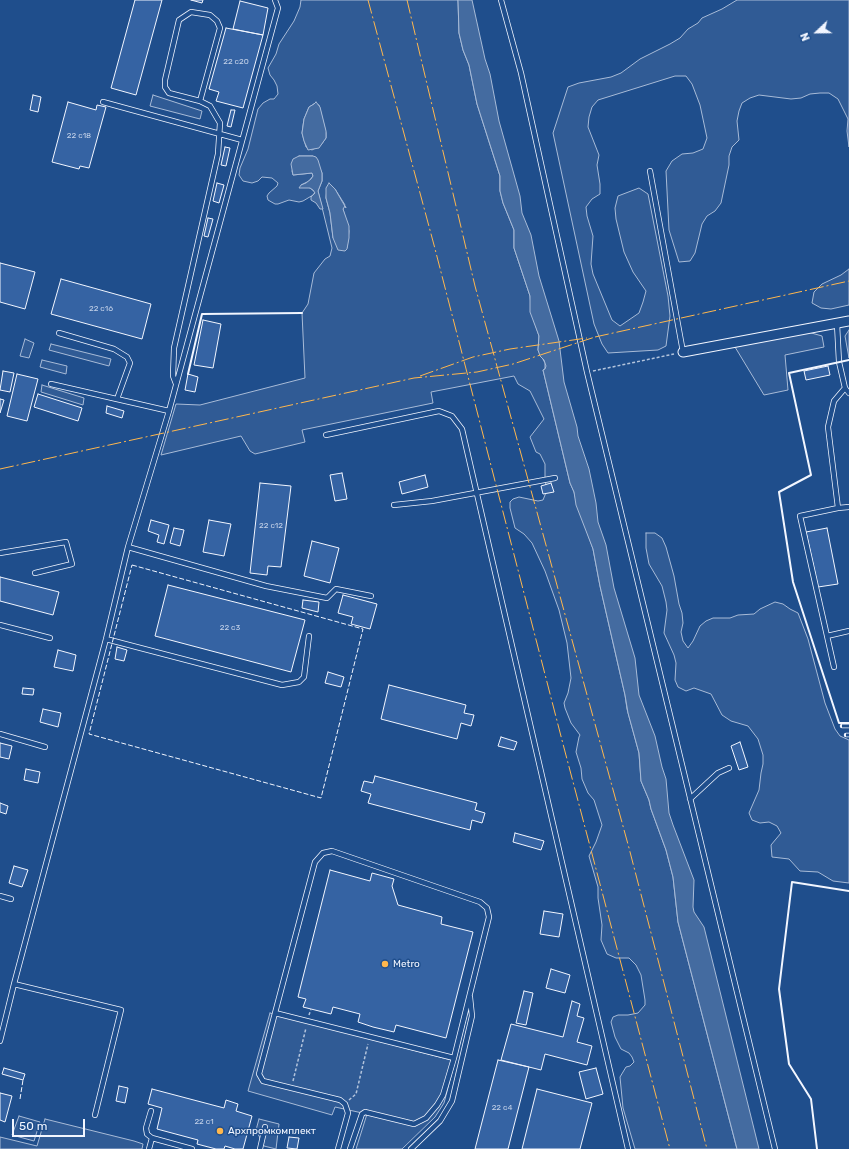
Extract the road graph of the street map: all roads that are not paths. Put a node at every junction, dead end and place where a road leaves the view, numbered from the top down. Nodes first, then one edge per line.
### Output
1 (275, 0) edge
2 (501, 0) edge
3 (200, 101) junction
4 (103, 102) dead end
5 (218, 134) junction
6 (242, 140) junction
7 (650, 171) dead end
8 (849, 321) edge
9 (837, 324) junction
10 (59, 333) dead end
11 (683, 352) joint
12 (51, 384) dead end
13 (176, 386) junction
14 (845, 388) junction
15 (849, 394) edge
16 (117, 399) junction
17 (169, 412) junction
18 (326, 435) dead end
19 (555, 478) dead end
20 (476, 492) junction
21 (394, 505) dead end
22 (849, 507) edge
23 (838, 508) junction
24 (128, 547) junction
25 (0, 554) edge
26 (34, 573) dead end
27 (371, 596) dead end
28 (0, 625) edge
29 (849, 631) edge
30 (309, 636) dead end
31 (827, 636) junction
32 (50, 638) dead end
33 (106, 639) junction
34 (834, 667) dead end
35 (0, 734) edge
36 (45, 747) dead end
37 (729, 768) dead end
38 (690, 799) junction
39 (0, 896) edge
40 (11, 898) dead end
41 (14, 984) junction
42 (469, 994) junction
43 (275, 1012) junction
44 (0, 1037) edge
45 (454, 1058) junction
46 (151, 1111) dead end
47 (95, 1115) dead end
48 (265, 1127) dead end
49 (152, 1138) junction
50 (149, 1149) edge
51 (192, 1149) edge
52 (260, 1149) edge
53 (338, 1149) edge
54 (350, 1149) edge
55 (411, 1149) edge
56 (628, 1149) edge
57 (775, 1149) edge

1 - 6 lane
2 - 38 lane
3 - 3 lane
3 - 5 lane
4 - 5 lane
5 - 6 lane
5 - 13 lane
6 - 13 lane
7 - 11 lane
8 - 9 street
9 - 11 street
9 - 14 lane
10 - 16 lane
12 - 16 lane
13 - 17 lane
14 - 15 lane
14 - 23 lane
16 - 17 lane
17 - 24 lane
18 - 20 lane
19 - 20 lane
20 - 21 lane
20 - 56 lane
22 - 23 lane
23 - 31 lane
24 - 27 lane
24 - 33 lane
25 - 26 lane
28 - 32 lane
29 - 31 lane
30 - 33 lane
31 - 34 lane
33 - 41 lane
35 - 36 lane
37 - 38 lane
38 - 57 lane
39 - 40 lane
41 - 44 lane
41 - 47 lane
42 - 43 lane
42 - 45 lane
42 - 55 lane
43 - 45 lane
43 - 53 lane
45 - 54 lane
46 - 49 lane
48 - 52 lane
49 - 50 lane
49 - 51 lane

